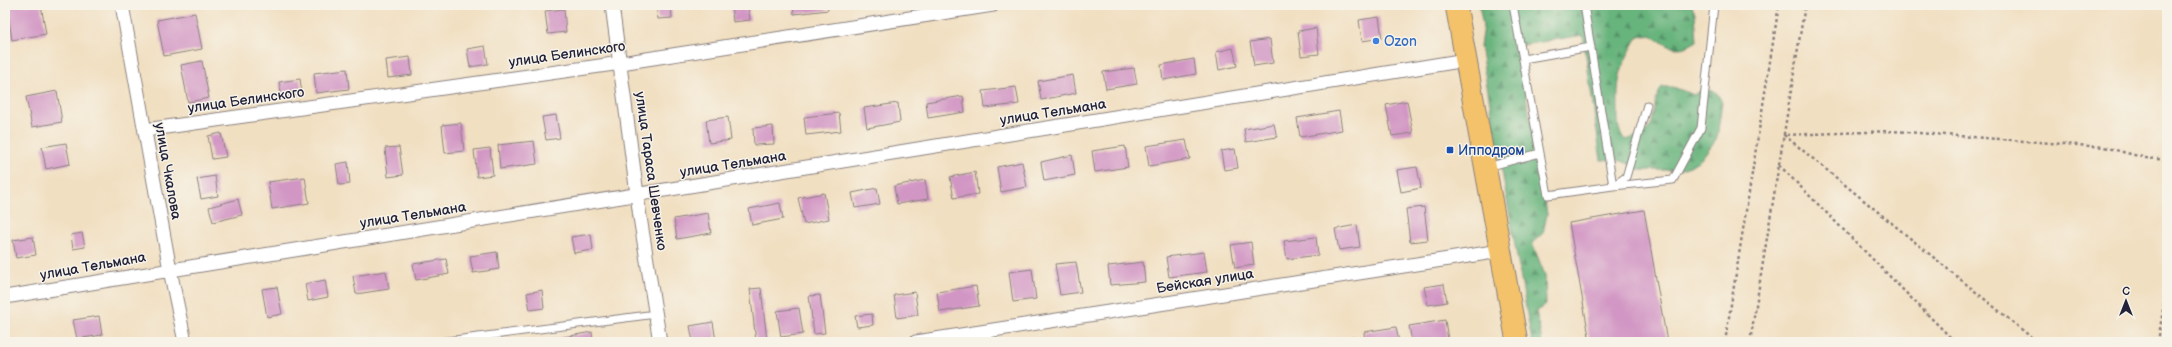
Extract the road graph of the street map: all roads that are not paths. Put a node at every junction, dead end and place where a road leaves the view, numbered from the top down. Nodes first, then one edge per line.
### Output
1 (122, 5) edge
2 (612, 5) edge
3 (993, 5) edge
4 (1456, 5) edge
5 (1513, 5) edge
6 (1584, 5) edge
7 (1714, 5) edge
8 (1590, 47) junction
9 (1523, 59) junction
10 (1466, 60) junction
11 (621, 63) junction
12 (1647, 105) dead end
13 (145, 130) junction
14 (1540, 153) junction
15 (1485, 167) junction
16 (1614, 186) junction
17 (638, 195) junction
18 (1500, 251) junction
19 (170, 270) junction
20 (5, 297) edge
21 (656, 314) junction
22 (185, 342) edge
23 (439, 342) edge
24 (660, 342) edge
25 (916, 342) edge
26 (1517, 342) edge

1 - 13 street, улица Чкалова
2 - 11 street, улица Тараса Шевченко
3 - 11 street, улица Белинского
4 - 10 main road
5 - 9 lane
6 - 8 lane
7 - 16 lane
8 - 9 lane
8 - 16 lane
9 - 14 lane
10 - 15 main road
10 - 17 street, улица Тельмана
11 - 13 street, улица Белинского
11 - 17 street, улица Тараса Шевченко
12 - 16 lane
13 - 19 street, улица Чкалова
14 - 15 lane
14 - 16 lane
15 - 18 main road
17 - 19 street, улица Тельмана
17 - 21 street, улица Тараса Шевченко
18 - 25 street, Бейская улица
18 - 26 main road
19 - 20 street, улица Тельмана
19 - 22 street, улица Чкалова
21 - 23 lane
21 - 24 street, улица Тараса Шевченко

